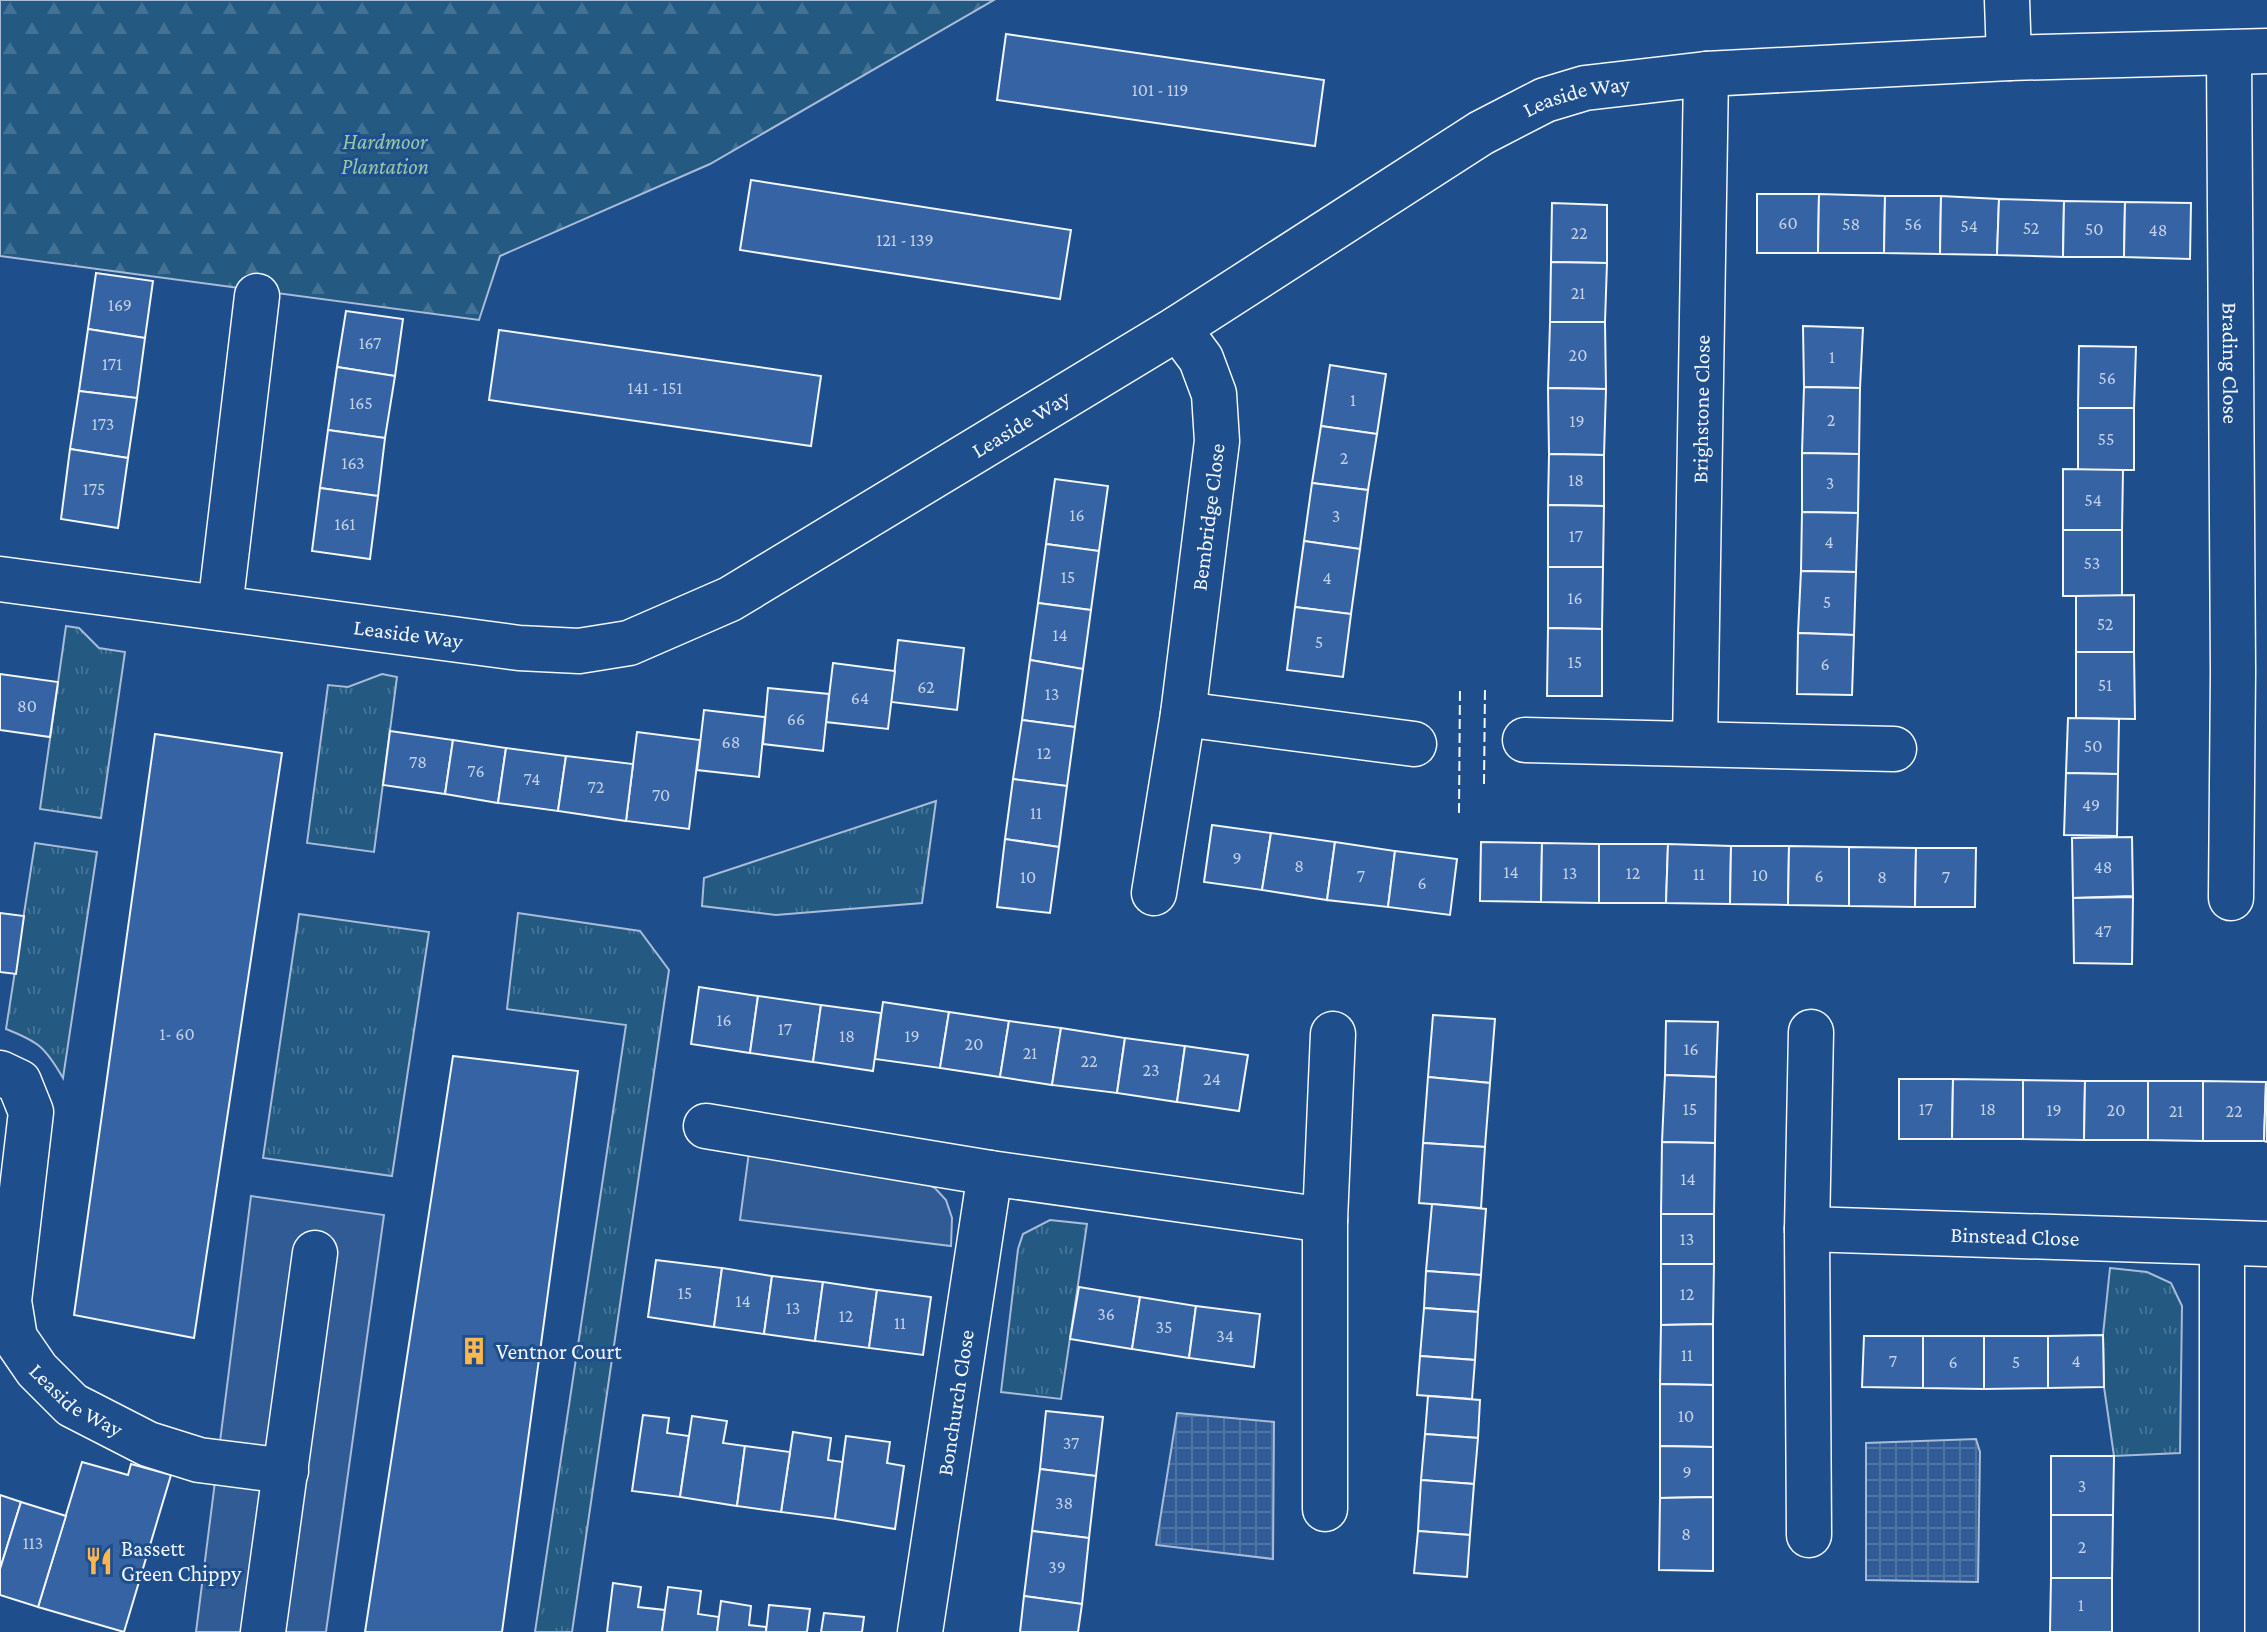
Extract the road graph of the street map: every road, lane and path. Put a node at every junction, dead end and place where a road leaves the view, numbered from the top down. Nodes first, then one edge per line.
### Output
1 (2007, 0) edge
2 (2248, 52) edge
3 (2009, 58) junction
4 (1706, 74) junction
5 (257, 296) dead end
6 (1178, 328) junction
7 (0, 579) edge
8 (220, 608) junction
9 (2250, 672) edge
10 (1183, 714) junction
11 (1525, 740) dead end
12 (1695, 743) junction
13 (1414, 744) dead end
14 (1894, 749) dead end
15 (1154, 893) dead end
16 (2231, 898) dead end
17 (1811, 1032) dead end
18 (1333, 1034) dead end
19 (0, 1073) edge
20 (706, 1126) dead end
21 (990, 1173) junction
22 (1325, 1220) junction
23 (1807, 1229) junction
24 (2222, 1244) junction
25 (2267, 1244) edge
26 (315, 1253) dead end
27 (286, 1471) junction
28 (1325, 1509) dead end
29 (1809, 1535) dead end
30 (263, 1632) edge
31 (920, 1632) edge
32 (2222, 1632) edge

1 - 3 street
2 - 3 street, Leaside Way
2 - 9 street, Brading Close
3 - 4 street, Leaside Way
4 - 6 street, Leaside Way
4 - 12 street, Brighstone Close
5 - 8 street
6 - 8 street, Leaside Way
6 - 10 street, Bembridge Close
7 - 8 street, Leaside Way
9 - 16 street, Brading Close
10 - 13 street
10 - 15 street, Bembridge Close
11 - 12 street
12 - 14 street
17 - 23 street
18 - 22 street
19 - 27 street, Leaside Way
20 - 21 street
21 - 22 street
21 - 31 street, Bonchurch Close
22 - 28 street
23 - 24 street, Binstead Close
23 - 29 street
24 - 25 street, Binstead Close
24 - 32 street
26 - 27 street
27 - 30 street

